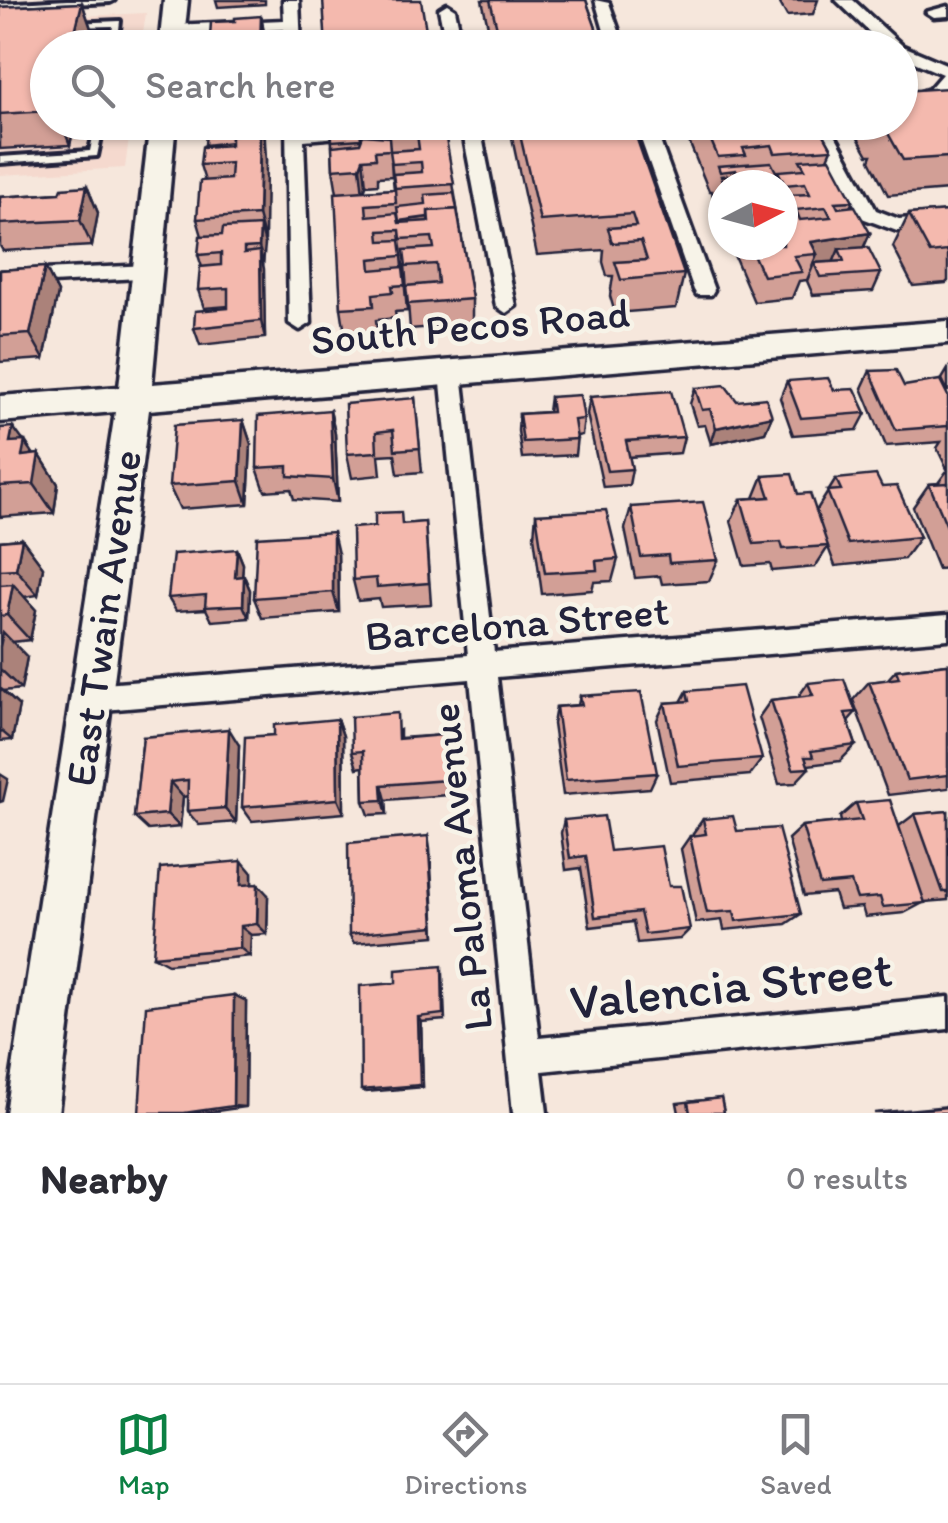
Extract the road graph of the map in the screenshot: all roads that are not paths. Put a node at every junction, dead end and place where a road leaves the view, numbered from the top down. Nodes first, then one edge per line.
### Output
1 (110, 0) edge
2 (176, 0) edge
3 (292, 0) edge
4 (844, 0) edge
5 (600, 3) dead end
6 (0, 6) edge
7 (448, 10) dead end
8 (292, 24) junction
9 (58, 26) edge
10 (116, 30) edge
11 (173, 30) edge
12 (244, 30) edge
13 (292, 30) edge
14 (452, 30) edge
15 (610, 30) edge
16 (877, 30) edge
17 (918, 59) edge
18 (948, 74) edge
19 (918, 99) edge
20 (97, 140) edge
21 (161, 140) edge
22 (295, 140) edge
23 (469, 140) edge
24 (650, 140) edge
25 (828, 140) edge
26 (0, 160) edge
27 (948, 221) edge
28 (148, 272) junction
29 (0, 279) edge
30 (704, 290) dead end
31 (506, 306) dead end
32 (300, 323) dead end
33 (948, 332) edge
34 (452, 373) junction
35 (134, 398) junction
36 (0, 409) edge
37 (948, 627) edge
38 (482, 666) junction
39 (92, 698) junction
40 (948, 1013) edge
41 (524, 1056) junction
42 (32, 1113) edge
43 (530, 1113) edge

1 - 6 lane
2 - 11 street
3 - 8 street
4 - 16 street
5 - 15 street
7 - 14 street
8 - 12 street
8 - 13 street
9 - 10 lane
17 - 18 street
18 - 19 street
20 - 26 lane
21 - 28 street, East Twain Avenue
22 - 32 street
23 - 31 street
24 - 30 street
25 - 27 street
28 - 29 street
28 - 35 street, East Twain Avenue
33 - 34 street, South Pecos Road
34 - 35 street, South Pecos Road
34 - 38 street, La Paloma Avenue
35 - 36 street, South Pecos Road
35 - 39 street, East Twain Avenue
37 - 38 street, Barcelona Street
38 - 39 street, Barcelona Street
38 - 41 street, La Paloma Avenue
39 - 42 street, East Twain Avenue
40 - 41 street, Valencia Street
41 - 43 street, La Paloma Avenue

